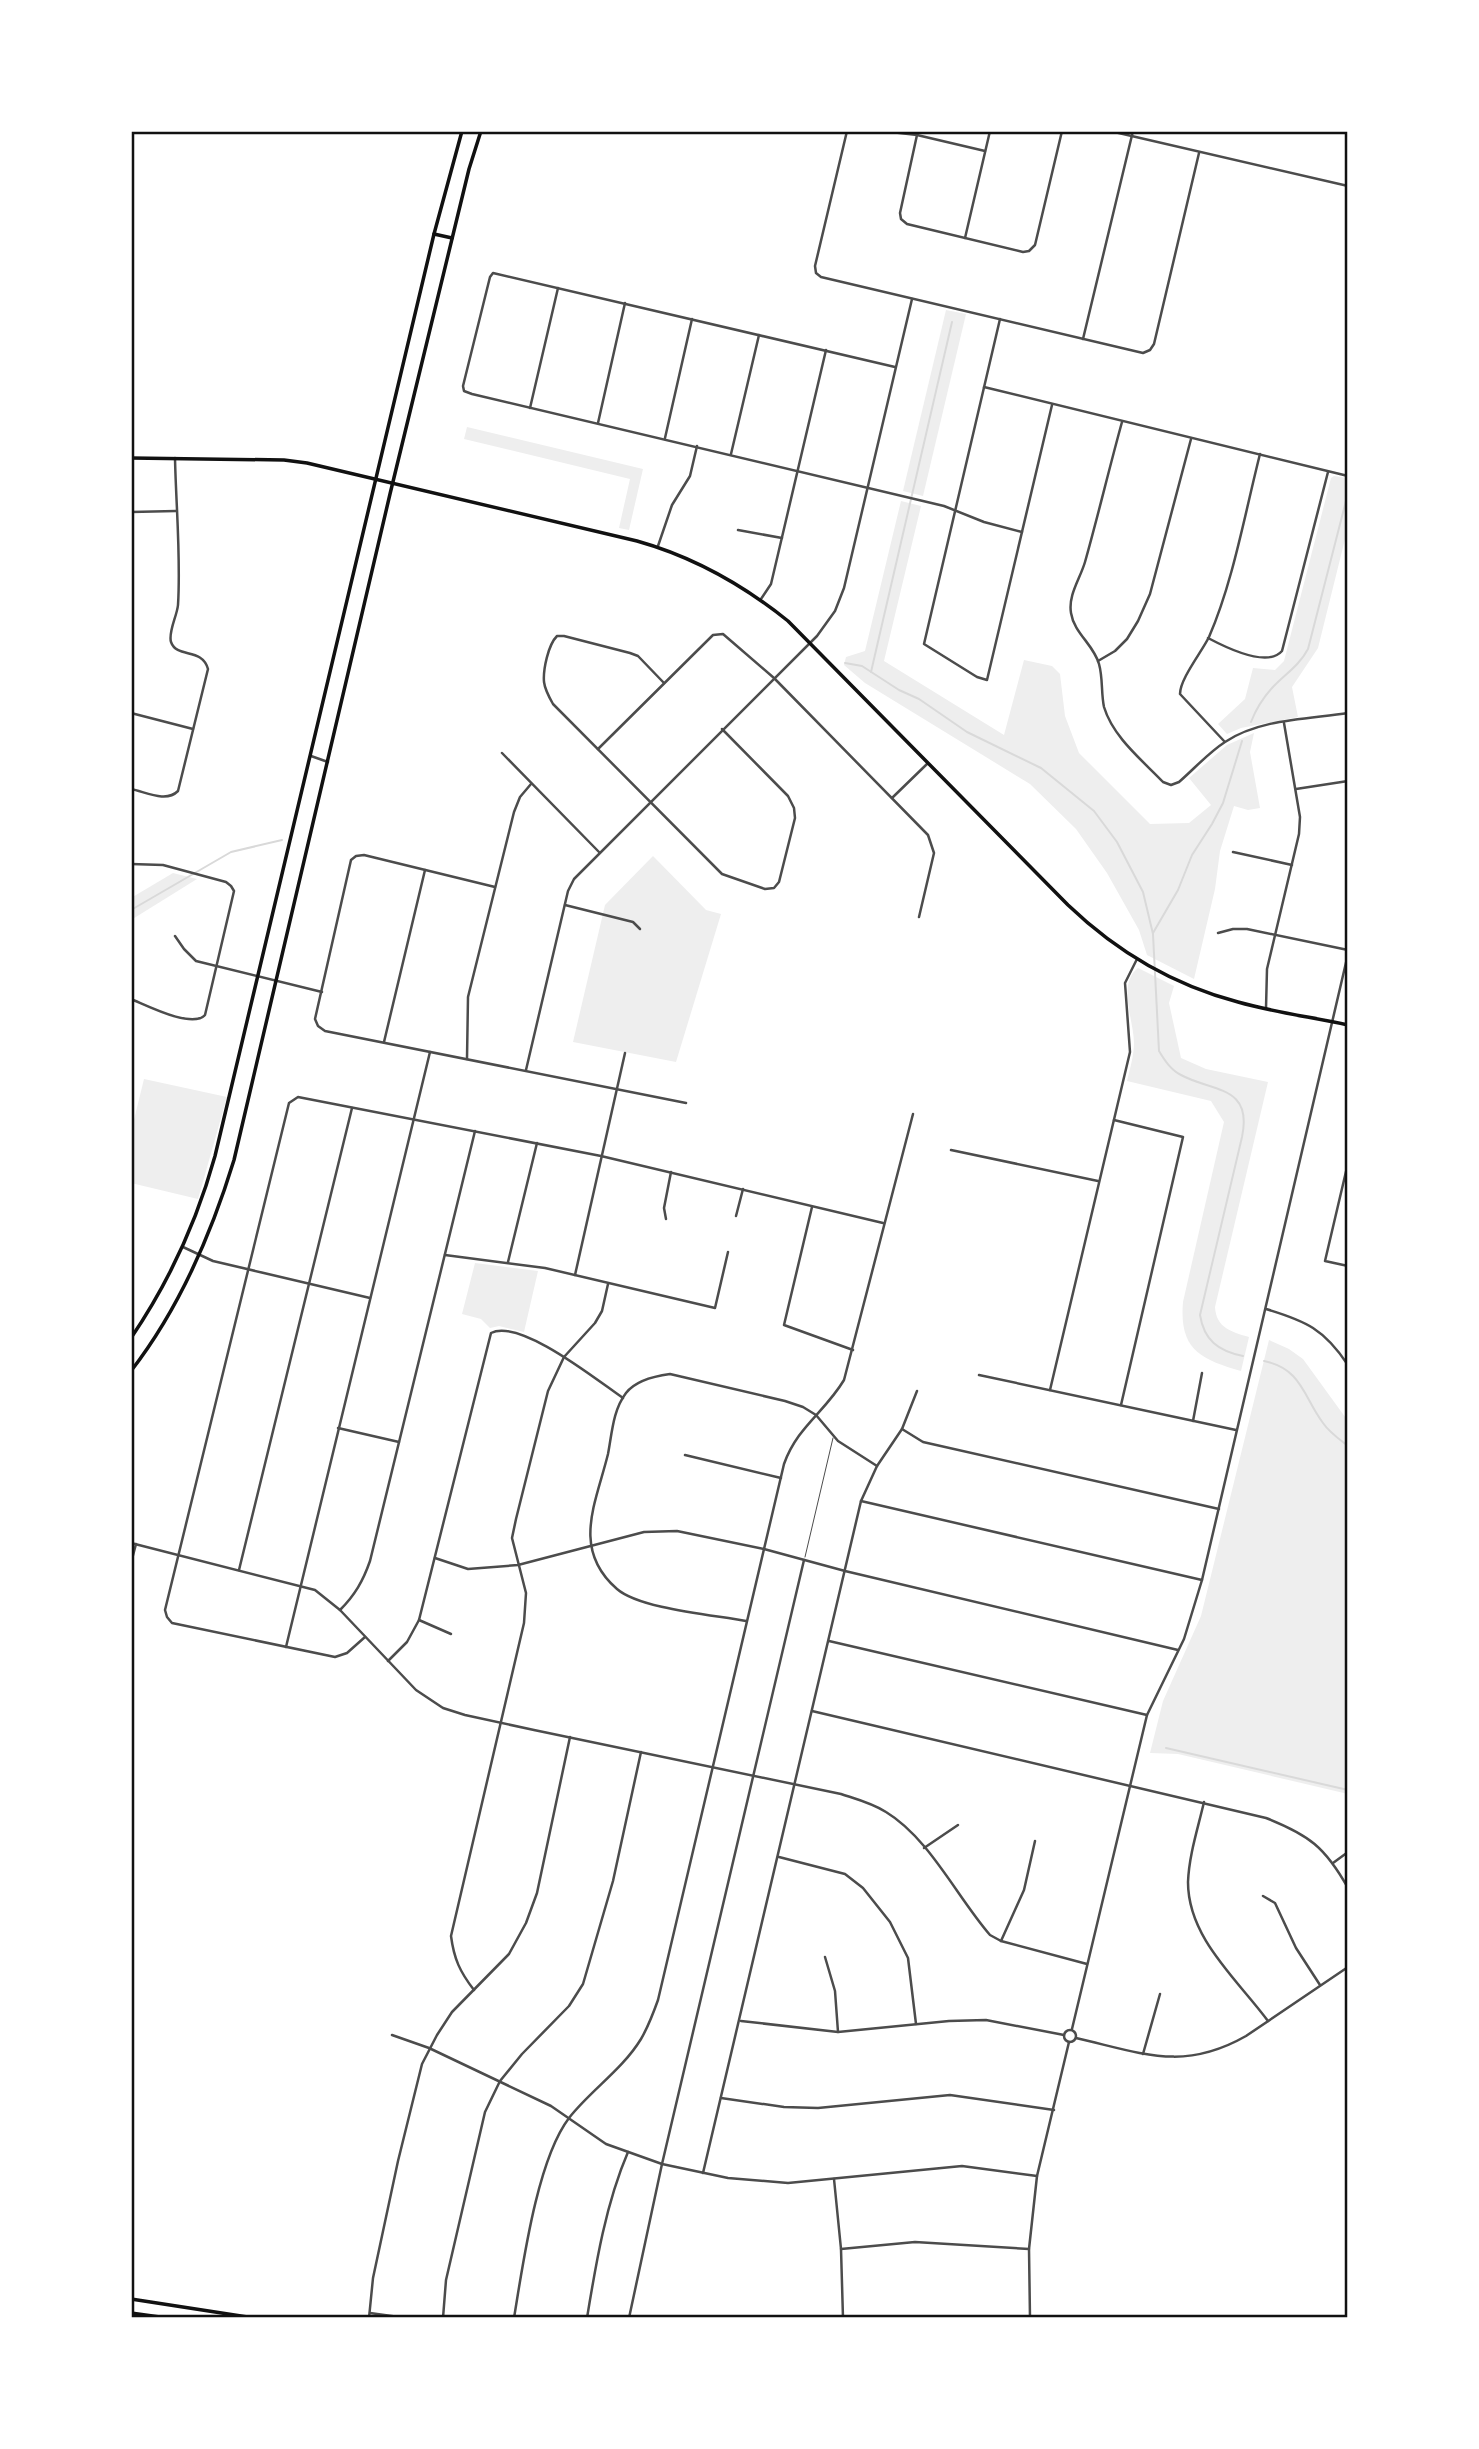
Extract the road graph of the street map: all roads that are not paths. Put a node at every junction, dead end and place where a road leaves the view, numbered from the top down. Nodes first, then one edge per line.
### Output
1 (462, 131) edge
2 (481, 131) edge
3 (847, 131) edge
4 (882, 131) edge
5 (990, 131) edge
6 (1062, 131) edge
7 (1110, 131) edge
8 (1133, 131) edge
9 (917, 135) junction
10 (1132, 136) junction
11 (985, 151) junction
12 (1199, 153) junction
13 (1348, 186) edge
14 (434, 234) junction
15 (452, 238) junction
16 (965, 238) junction
17 (558, 287) junction
18 (912, 299) junction
19 (625, 303) junction
20 (692, 318) junction
21 (1000, 319) junction
22 (759, 335) junction
23 (1083, 338) junction
24 (826, 350) junction
25 (895, 367) junction
26 (984, 387) junction
27 (1052, 405) junction
28 (530, 408) junction
29 (1122, 422) junction
30 (598, 423) junction
31 (665, 439) junction
32 (1191, 439) junction
33 (697, 446) junction
34 (731, 454) junction
35 (1260, 454) junction
36 (131, 458) edge
37 (175, 458) junction
38 (798, 470) junction
39 (1328, 472) junction
40 (1347, 476) edge
41 (376, 480) junction
42 (393, 483) junction
43 (867, 487) junction
44 (955, 510) junction
45 (176, 511) junction
46 (131, 512) edge
47 (738, 530) dead end
48 (1022, 531) junction
49 (782, 538) junction
50 (658, 547) junction
51 (761, 599) junction
52 (1208, 638) junction
53 (810, 643) junction
54 (1098, 661) junction
55 (774, 678) junction
56 (664, 683) junction
57 (131, 713) edge
58 (1348, 713) edge
59 (1284, 723) junction
60 (193, 729) junction
61 (722, 729) junction
62 (1224, 742) junction
63 (598, 749) junction
64 (502, 753) dead end
65 (311, 756) junction
66 (329, 762) junction
67 (928, 763) junction
68 (1348, 781) edge
69 (531, 784) junction
70 (131, 789) edge
71 (1296, 789) junction
72 (892, 799) junction
73 (649, 801) junction
74 (599, 852) junction
75 (1233, 852) dead end
76 (131, 864) edge
77 (1292, 865) junction
78 (425, 870) junction
79 (495, 887) junction
80 (565, 905) junction
81 (919, 917) dead end
82 (640, 929) dead end
83 (1218, 933) dead end
84 (1275, 935) junction
85 (175, 936) dead end
86 (1348, 952) edge
87 (1137, 959) junction
88 (216, 967) junction
89 (258, 976) junction
90 (277, 981) junction
91 (321, 992) junction
92 (131, 999) edge
93 (1266, 1008) junction
94 (1332, 1021) junction
95 (1348, 1025) edge
96 (384, 1042) junction
97 (430, 1051) junction
98 (625, 1053) dead end
99 (467, 1059) junction
100 (526, 1070) junction
101 (617, 1088) junction
102 (686, 1103) dead end
103 (352, 1108) junction
104 (912, 1114) dead end
105 (414, 1119) junction
106 (1114, 1120) junction
107 (475, 1131) junction
108 (537, 1143) junction
109 (951, 1150) dead end
110 (601, 1156) junction
111 (1348, 1163) edge
112 (671, 1172) junction
113 (1098, 1181) junction
114 (743, 1189) junction
115 (812, 1207) junction
116 (736, 1216) dead end
117 (666, 1219) dead end
118 (883, 1223) junction
119 (183, 1247) junction
120 (728, 1252) dead end
121 (199, 1255) junction
122 (445, 1255) junction
123 (507, 1263) junction
124 (1348, 1266) edge
125 (249, 1269) junction
126 (575, 1276) junction
127 (309, 1283) junction
128 (608, 1284) junction
129 (370, 1298) junction
130 (1266, 1309) junction
131 (131, 1338) edge
132 (853, 1350) junction
133 (564, 1357) junction
134 (1348, 1365) edge
135 (131, 1371) edge
136 (1202, 1373) dead end
137 (979, 1375) dead end
138 (1049, 1390) junction
139 (917, 1391) dead end
140 (623, 1398) junction
141 (1121, 1405) junction
142 (816, 1415) junction
143 (1193, 1421) junction
144 (338, 1428) junction
145 (902, 1429) junction
146 (1238, 1431) junction
147 (834, 1436) junction
148 (399, 1443) junction
149 (685, 1455) dead end
150 (877, 1466) junction
151 (781, 1478) junction
152 (861, 1500) junction
153 (1219, 1509) junction
154 (134, 1544) edge
155 (591, 1546) junction
156 (764, 1549) junction
157 (178, 1555) junction
158 (435, 1558) junction
159 (804, 1560) junction
160 (131, 1563) edge
161 (518, 1565) junction
162 (239, 1570) junction
163 (845, 1571) junction
164 (1202, 1580) junction
165 (300, 1586) junction
166 (340, 1610) junction
167 (419, 1620) junction
168 (747, 1621) junction
169 (451, 1634) dead end
170 (366, 1636) junction
171 (829, 1641) junction
172 (286, 1647) junction
173 (1178, 1650) junction
174 (388, 1661) junction
175 (812, 1712) junction
176 (1147, 1716) junction
177 (501, 1722) junction
178 (570, 1737) junction
179 (641, 1752) junction
180 (714, 1766) junction
181 (753, 1775) junction
182 (794, 1785) junction
183 (1130, 1785) junction
184 (1204, 1802) junction
185 (958, 1825) dead end
186 (1035, 1841) dead end
187 (924, 1848) junction
188 (1348, 1852) edge
189 (779, 1857) junction
190 (1333, 1863) junction
191 (1348, 1888) edge
192 (1263, 1896) dead end
193 (1001, 1941) junction
194 (825, 1957) dead end
195 (1087, 1964) junction
196 (1348, 1967) edge
197 (1320, 1985) junction
198 (474, 1990) junction
199 (1160, 1994) dead end
200 (740, 2021) junction
201 (1268, 2021) junction
202 (916, 2025) junction
203 (1072, 2029) junction
204 (838, 2032) junction
205 (392, 2035) dead end
206 (1064, 2035) junction
207 (1076, 2038) junction
208 (1069, 2042) junction
209 (429, 2048) junction
210 (1143, 2054) junction
211 (500, 2081) junction
212 (721, 2098) junction
213 (1054, 2110) junction
214 (569, 2119) junction
215 (628, 2152) junction
216 (662, 2164) junction
217 (703, 2173) junction
218 (1037, 2176) junction
219 (834, 2179) junction
220 (842, 2249) junction
221 (1029, 2249) junction
222 (131, 2299) edge
223 (131, 2313) edge
224 (370, 2316) edge
225 (167, 2318) edge
226 (254, 2318) edge
227 (406, 2318) edge
228 (443, 2318) edge
229 (514, 2318) edge
230 (587, 2318) edge
231 (629, 2318) edge
232 (843, 2318) edge
233 (1030, 2318) edge

1 - 14 main road
2 - 15 main road
3 - 18 street
4 - 9 street
5 - 11 street
6 - 16 street
7 - 10 street
8 - 10 street
9 - 11 street
9 - 16 street
10 - 12 street
10 - 23 street
11 - 16 street
12 - 13 street
12 - 23 street
14 - 15 main road
14 - 41 main road
15 - 42 main road
17 - 19 street
17 - 28 street
17 - 28 street
18 - 21 street
18 - 25 street
19 - 20 street
19 - 30 street
20 - 22 street
20 - 31 street
21 - 23 street
21 - 26 street
22 - 24 street
22 - 34 street
24 - 25 street
24 - 38 street
25 - 43 street
26 - 27 street
26 - 44 street
27 - 29 street
27 - 48 street
28 - 30 street
29 - 32 street
29 - 54 street
30 - 31 street
31 - 33 street
32 - 35 street
32 - 54 street
33 - 34 street
33 - 50 street
34 - 38 street
35 - 39 street
35 - 52 street
36 - 37 main road
37 - 41 main road
37 - 45 street
38 - 43 street
38 - 49 street
39 - 40 street
39 - 52 street
41 - 42 main road
41 - 65 main road
42 - 50 main road
42 - 66 main road
43 - 44 street
43 - 53 street
44 - 48 street
44 - 48 street
45 - 46 street
45 - 60 street
47 - 49 street
49 - 51 street
50 - 51 main road
51 - 53 main road
52 - 62 street
53 - 55 street
53 - 67 main road
54 - 62 street
55 - 56 street
55 - 61 street
55 - 72 street
56 - 63 street
56 - 63 street
57 - 60 street
58 - 59 street
59 - 62 street
59 - 71 street
60 - 70 street
61 - 73 street
61 - 73 street
63 - 73 street
64 - 69 street
65 - 66 street
65 - 89 main road
66 - 90 main road
67 - 72 street
67 - 87 main road
68 - 71 street
69 - 74 street
69 - 79 street
71 - 77 street
72 - 81 street
73 - 74 street
74 - 80 street
75 - 77 street
76 - 88 street
77 - 84 street
78 - 79 street
78 - 91 street
78 - 96 street
79 - 99 street
80 - 82 street
80 - 100 street
83 - 84 street
84 - 86 street
84 - 93 street
85 - 88 street
86 - 94 street
87 - 93 main road
87 - 106 street
88 - 89 street
88 - 92 street
89 - 90 street
89 - 119 main road
90 - 91 street
90 - 121 main road
91 - 96 street
93 - 94 main road
94 - 95 main road
94 - 130 street
96 - 97 street
97 - 99 street
97 - 105 street
98 - 101 street
99 - 100 street
100 - 101 street
101 - 102 street
101 - 110 street
103 - 105 street
103 - 125 street
103 - 127 street
104 - 118 street
105 - 107 street
105 - 129 street
106 - 113 street
106 - 141 street
107 - 108 street
107 - 122 street
108 - 110 street
108 - 123 street
109 - 113 street
110 - 112 street
110 - 126 street
111 - 124 street
112 - 114 street
112 - 117 street
113 - 138 street
114 - 115 street
114 - 116 street
115 - 118 street
115 - 132 street
118 - 132 street
119 - 121 street
119 - 131 main road
120 - 128 street
121 - 125 street
121 - 135 main road
122 - 123 street
122 - 148 street
123 - 126 street
125 - 127 street
125 - 157 street
126 - 128 street
127 - 129 street
127 - 162 street
128 - 133 street
129 - 144 street
130 - 134 street
130 - 146 street
132 - 142 street
133 - 140 street
133 - 158 street
133 - 161 street
136 - 143 street
137 - 138 street
138 - 141 street
139 - 145 street
140 - 142 street
140 - 155 street
141 - 143 street
142 - 147 street
142 - 151 street
143 - 146 street
144 - 148 street
144 - 165 street
145 - 150 street
145 - 153 street
146 - 153 street
147 - 150 street
147 - 159 lane
148 - 166 street
149 - 151 street
150 - 152 street
151 - 156 street
152 - 163 street
152 - 164 street
153 - 164 street
154 - 157 street
154 - 160 street
155 - 156 street
155 - 161 street
155 - 168 street
156 - 159 street
156 - 168 street
157 - 162 street
157 - 172 street
158 - 161 street
158 - 167 street
159 - 163 street
159 - 181 street
161 - 177 street
162 - 165 street
163 - 171 street
163 - 173 street
164 - 173 street
165 - 166 street
165 - 172 street
166 - 170 street
167 - 169 street
167 - 174 street
168 - 180 street
170 - 172 street
170 - 174 street
171 - 175 street
171 - 176 street
173 - 176 street
174 - 177 street
175 - 182 street
175 - 183 street
176 - 183 street
177 - 178 street
177 - 198 street
178 - 179 street
178 - 198 street
179 - 180 street
179 - 211 street
180 - 181 street
180 - 214 street
181 - 182 street
181 - 216 street
182 - 187 street
182 - 189 street
183 - 184 street
183 - 195 street
184 - 190 street
184 - 201 street
185 - 187 street
186 - 193 street
187 - 193 street
188 - 190 street
189 - 200 street
189 - 202 street
190 - 191 street
192 - 197 street
193 - 195 street
194 - 204 street
195 - 203 street
196 - 197 street
197 - 201 street
198 - 209 street
199 - 210 street
200 - 204 street
200 - 212 street
201 - 210 street
202 - 204 street
202 - 206 street
203 - 206 street
203 - 207 street
205 - 209 street
206 - 208 street
207 - 208 street
207 - 210 street
208 - 213 street
209 - 211 street
209 - 224 street
211 - 214 street
211 - 228 street
212 - 213 street
212 - 217 street
213 - 218 street
214 - 215 street
214 - 229 street
215 - 216 street
215 - 230 street
216 - 217 street
216 - 231 street
217 - 219 street
218 - 219 street
218 - 221 street
219 - 220 street
220 - 221 street
220 - 232 street
221 - 233 street
222 - 226 main road
223 - 225 main road
224 - 227 street

